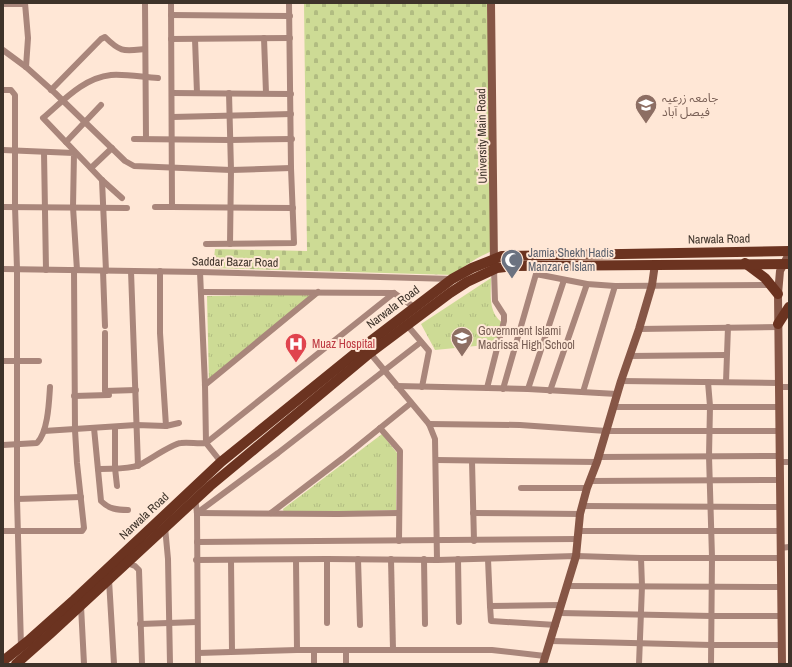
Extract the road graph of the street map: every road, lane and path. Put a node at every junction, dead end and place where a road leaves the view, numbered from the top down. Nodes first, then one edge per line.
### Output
1 (25, 3) edge
2 (145, 3) edge
3 (171, 3) edge
4 (290, 3) edge
5 (491, 3) edge
6 (3, 4) edge
7 (171, 15) junction
8 (290, 16) junction
9 (264, 38) junction
10 (290, 38) junction
11 (171, 39) junction
12 (195, 39) junction
13 (146, 49) junction
14 (3, 50) edge
15 (26, 67) junction
16 (146, 77) junction
17 (158, 78) dead end
18 (3, 90) edge
19 (52, 90) junction
20 (172, 93) junction
21 (197, 93) junction
22 (229, 93) junction
23 (266, 93) junction
24 (291, 94) junction
25 (63, 100) junction
26 (101, 105) dead end
27 (291, 114) junction
28 (230, 115) junction
29 (172, 118) junction
30 (85, 122) junction
31 (134, 139) dead end
32 (146, 139) junction
33 (172, 139) junction
34 (292, 139) junction
35 (230, 140) junction
36 (66, 142) junction
37 (112, 148) junction
38 (3, 150) edge
39 (15, 151) junction
40 (44, 152) junction
41 (91, 168) junction
42 (172, 168) junction
43 (291, 168) junction
44 (230, 170) junction
45 (102, 180) junction
46 (122, 198) dead end
47 (15, 206) junction
48 (3, 207) edge
49 (44, 207) junction
50 (73, 207) junction
51 (103, 207) junction
52 (155, 207) dead end
53 (172, 207) junction
54 (127, 208) dead end
55 (230, 208) junction
56 (293, 208) junction
57 (206, 244) dead end
58 (230, 244) junction
59 (789, 252) edge
60 (495, 258) junction
61 (655, 264) junction
62 (744, 264) junction
63 (786, 264) edge
64 (3, 269) edge
65 (494, 269) junction
66 (17, 270) junction
67 (46, 270) junction
68 (75, 270) junction
69 (105, 271) junction
70 (131, 271) junction
71 (160, 272) junction
72 (200, 272) junction
73 (452, 279) junction
74 (564, 280) junction
75 (467, 282) junction
76 (587, 284) junction
77 (652, 285) junction
78 (615, 286) junction
79 (776, 288) junction
80 (201, 292) junction
81 (318, 292) junction
82 (394, 293) junction
83 (414, 307) junction
84 (789, 307) edge
85 (407, 325) junction
86 (778, 325) junction
87 (105, 326) dead end
88 (728, 328) junction
89 (639, 329) junction
90 (105, 333) dead end
91 (421, 342) junction
92 (370, 354) junction
93 (726, 355) junction
94 (630, 356) junction
95 (3, 361) edge
96 (17, 361) junction
97 (39, 361) dead end
98 (384, 371) junction
99 (621, 381) junction
100 (708, 382) junction
101 (726, 382) junction
102 (205, 385) junction
103 (779, 385) junction
104 (397, 386) junction
105 (789, 386) edge
106 (50, 387) dead end
107 (422, 387) junction
108 (488, 388) junction
109 (503, 389) junction
110 (528, 389) junction
111 (136, 390) junction
112 (550, 391) junction
113 (583, 392) junction
114 (129, 394) dead end
115 (617, 394) junction
116 (74, 396) junction
117 (411, 403) junction
118 (710, 406) junction
119 (779, 406) junction
120 (614, 407) junction
121 (179, 423) dead end
122 (429, 424) junction
123 (136, 425) junction
124 (166, 426) junction
125 (115, 427) junction
126 (94, 428) junction
127 (380, 428) junction
128 (75, 430) junction
129 (44, 431) junction
130 (606, 431) junction
131 (779, 431) junction
132 (710, 432) junction
133 (206, 443) junction
134 (3, 445) edge
135 (17, 445) junction
136 (709, 456) junction
137 (598, 459) junction
138 (436, 460) junction
139 (783, 460) edge
140 (472, 461) junction
141 (221, 462) junction
142 (138, 466) junction
143 (116, 468) junction
144 (98, 469) junction
145 (781, 480) junction
146 (710, 481) junction
147 (589, 484) junction
148 (117, 486) dead end
149 (194, 488) junction
150 (521, 488) dead end
151 (81, 497) junction
152 (17, 499) junction
153 (196, 499) junction
154 (780, 506) junction
155 (710, 507) junction
156 (128, 510) dead end
157 (581, 510) junction
158 (197, 513) junction
159 (270, 513) junction
160 (399, 513) junction
161 (473, 513) junction
162 (165, 527) junction
163 (3, 531) edge
164 (18, 531) junction
165 (780, 531) junction
166 (710, 532) junction
167 (578, 535) junction
168 (399, 541) junction
169 (438, 541) junction
170 (474, 541) junction
171 (196, 542) junction
172 (789, 547) edge
173 (780, 548) junction
174 (576, 556) junction
175 (712, 557) junction
176 (391, 558) junction
177 (641, 558) junction
178 (781, 558) junction
179 (326, 559) junction
180 (358, 559) junction
181 (424, 559) junction
182 (458, 559) junction
183 (488, 559) junction
184 (196, 560) junction
185 (230, 560) junction
186 (296, 560) junction
187 (438, 560) junction
188 (127, 563) junction
189 (785, 576) edge
190 (109, 580) junction
191 (568, 586) junction
192 (642, 586) junction
193 (711, 586) junction
194 (781, 587) junction
195 (81, 606) junction
196 (490, 606) junction
197 (561, 609) junction
198 (641, 615) junction
199 (712, 616) junction
200 (784, 620) edge
201 (197, 622) junction
202 (459, 622) dead end
203 (327, 623) dead end
204 (140, 624) junction
205 (169, 624) junction
206 (425, 624) dead end
207 (360, 625) dead end
208 (556, 625) junction
209 (551, 642) junction
210 (639, 644) junction
211 (711, 645) junction
212 (782, 645) junction
213 (22, 647) junction
214 (296, 650) junction
215 (393, 650) junction
216 (232, 651) junction
217 (314, 651) junction
218 (346, 651) junction
219 (198, 653) junction
220 (544, 660) edge
221 (3, 661) edge
222 (16, 664) edge
223 (84, 664) edge
224 (114, 664) edge
225 (142, 664) edge
226 (170, 664) edge
227 (198, 664) edge
228 (314, 664) edge
229 (346, 664) edge
230 (639, 664) edge
231 (711, 664) edge
232 (782, 664) edge

1 - 6 street
1 - 15 street
2 - 13 street
3 - 7 street
4 - 8 street
5 - 60 street, University Main Road
7 - 8 street
7 - 11 street
8 - 10 street
9 - 10 street
9 - 12 street
9 - 23 street
10 - 24 street
11 - 12 street
11 - 20 street
12 - 21 street
13 - 16 street
13 - 19 street
14 - 15 street
15 - 19 street
16 - 17 street
16 - 25 street
16 - 32 street
18 - 39 street
19 - 25 street
20 - 21 street
20 - 29 street
21 - 22 street
22 - 23 street
22 - 28 street
23 - 24 street
24 - 27 street
25 - 30 street
25 - 36 street
26 - 30 street
27 - 28 street
27 - 34 street
28 - 29 street
28 - 35 street
29 - 33 street
30 - 36 street
30 - 37 street
31 - 32 street
32 - 33 street
33 - 35 street
33 - 42 street
34 - 35 street
34 - 43 street
35 - 44 street
36 - 41 street
37 - 41 street
37 - 42 street
38 - 39 street
39 - 40 street
39 - 47 street
40 - 49 street
40 - 50 street
41 - 45 street
42 - 44 street
42 - 53 street
43 - 44 street
43 - 56 street
44 - 55 street
45 - 46 street
45 - 51 street
47 - 48 street
47 - 49 street
47 - 66 street
49 - 50 street
49 - 67 street
50 - 51 street
50 - 68 street
51 - 54 street
51 - 69 street
52 - 53 street
53 - 55 street
55 - 56 street
55 - 58 street
56 - 58 street
57 - 58 street
59 - 60 main road, Narwala Road
59 - 63 street
60 - 65 street, University Main Road
60 - 73 main road, Narwala Road
61 - 62 main road, Narwala Road
61 - 65 main road, Narwala Road
61 - 77 street
62 - 63 main road, Narwala Road
62 - 79 main road
63 - 79 street
64 - 66 street, Saddar Bazar Road
65 - 75 main road, Narwala Road
65 - 108 street
66 - 67 street, Saddar Bazar Road
66 - 96 street
67 - 68 street, Saddar Bazar Road
68 - 69 street, Saddar Bazar Road
68 - 116 street
69 - 70 street, Saddar Bazar Road
69 - 87 street
70 - 71 street, Saddar Bazar Road
70 - 111 street
71 - 72 street, Saddar Bazar Road
71 - 124 street
72 - 73 street, Saddar Bazar Road
72 - 80 street
73 - 75 street, Saddar Bazar Road
73 - 83 main road, Narwala Road
74 - 76 street
74 - 109 street
74 - 110 street
75 - 85 main road, Narwala Road
76 - 78 street
76 - 112 street
77 - 78 street
77 - 79 street
77 - 89 street
78 - 113 street
79 - 86 street
80 - 81 street
80 - 102 street
81 - 82 street
81 - 102 street
82 - 83 street
82 - 133 street
83 - 141 main road, Narwala Road
84 - 86 main road
85 - 91 street
85 - 92 main road, Narwala Road
86 - 88 street
86 - 103 street
88 - 89 street
88 - 93 street
89 - 94 street
90 - 111 street
91 - 98 street
91 - 107 street
92 - 98 street
92 - 153 main road, Narwala Road
93 - 94 street
93 - 101 street
94 - 99 street
95 - 96 street
96 - 97 street
96 - 135 street
98 - 104 street
98 - 158 street
99 - 100 street
99 - 115 street
100 - 101 street
100 - 118 street
101 - 103 street
102 - 133 street
103 - 105 street
103 - 119 street
104 - 107 street
104 - 117 street
106 - 129 street
107 - 108 street
108 - 109 street
109 - 110 street
110 - 112 street
111 - 123 street
112 - 113 street
113 - 115 street
114 - 116 street
115 - 120 street
116 - 128 street
117 - 122 street
117 - 127 street
118 - 119 street
118 - 120 street
118 - 132 street
119 - 131 street
120 - 130 street
121 - 124 street
122 - 130 street
122 - 138 street
123 - 124 street
123 - 125 street
123 - 142 street
125 - 126 street
125 - 143 street
126 - 128 street
126 - 144 street
127 - 159 street
127 - 160 street
128 - 129 street
128 - 151 street
129 - 135 street
130 - 132 street
130 - 137 street
131 - 132 street
131 - 139 street
132 - 136 street
133 - 141 street
133 - 142 street
134 - 135 street
135 - 152 street
136 - 137 street
136 - 139 street
136 - 146 street
137 - 140 street
137 - 147 street
138 - 140 street
138 - 169 street
139 - 145 street
140 - 161 street
141 - 149 main road, Narwala Road
142 - 143 street
143 - 144 street
143 - 148 street
144 - 156 street
145 - 146 street
145 - 154 street
146 - 147 street
146 - 155 street
147 - 150 street
147 - 157 street
149 - 153 street
149 - 213 main road, Narwala Road
151 - 152 street
151 - 164 street
152 - 164 street
153 - 158 street
153 - 162 main road, Narwala Road
154 - 155 street
154 - 165 street
155 - 157 street
155 - 166 street
157 - 161 street
157 - 167 street
158 - 159 street
158 - 171 street
159 - 160 street
160 - 168 street
161 - 170 street
162 - 188 main road, Narwala Road
162 - 205 street
163 - 164 street
164 - 213 street
165 - 166 street
165 - 173 street
166 - 167 street
166 - 175 street
167 - 170 street
167 - 174 street
168 - 169 street
168 - 171 street
169 - 170 street
169 - 187 street
171 - 184 street
172 - 173 street
173 - 178 street
174 - 177 street
174 - 183 street
174 - 191 street
175 - 177 street
175 - 178 street
175 - 193 street
176 - 180 street
176 - 181 street
176 - 215 street
177 - 192 street
178 - 189 street
179 - 180 street
179 - 186 street
179 - 203 street
180 - 207 street
181 - 187 street
181 - 206 street
182 - 183 street
182 - 187 street
182 - 202 street
183 - 196 street
184 - 185 street
184 - 201 street
185 - 186 street
185 - 216 street
186 - 214 street
188 - 190 main road, Narwala Road
188 - 204 street
189 - 194 street
190 - 195 main road, Narwala Road
190 - 224 street
191 - 192 street
191 - 197 street
192 - 193 street
192 - 198 street
193 - 194 street
193 - 199 street
194 - 200 street
195 - 222 main road, Narwala Road
195 - 223 street
196 - 197 street
196 - 208 street
197 - 198 street
197 - 208 street
198 - 199 street
198 - 210 street
199 - 200 street
199 - 211 street
200 - 212 street
201 - 205 street
201 - 219 street
204 - 205 street
204 - 225 street
205 - 226 street
208 - 209 street
209 - 210 street
209 - 220 street
210 - 211 street
210 - 230 street
211 - 212 street
211 - 231 street
212 - 232 street
213 - 221 main road, Narwala Road
214 - 216 street
214 - 217 street
215 - 218 street
215 - 220 street
216 - 219 street
217 - 218 street
217 - 228 street
218 - 229 street
219 - 227 street

